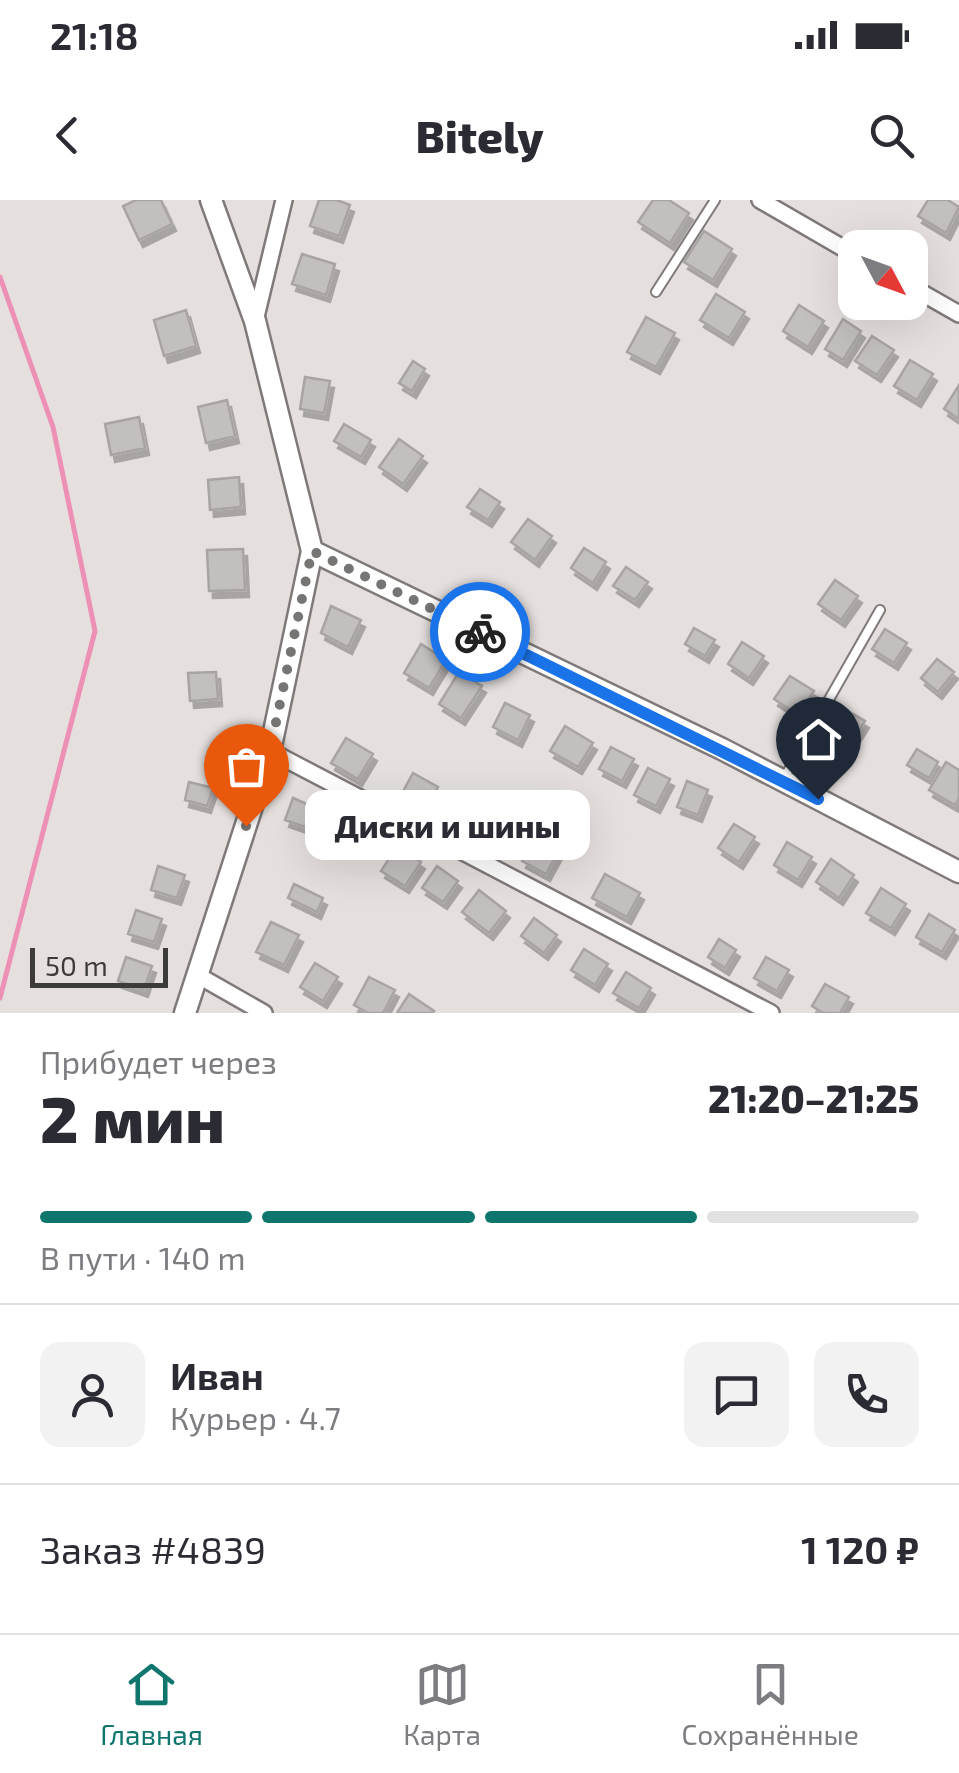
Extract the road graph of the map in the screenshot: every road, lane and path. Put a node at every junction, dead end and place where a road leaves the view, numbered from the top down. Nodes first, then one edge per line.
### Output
1 (212, 200) edge
2 (284, 200) edge
3 (715, 200) edge
4 (760, 200) edge
5 (838, 245) edge
6 (656, 292) dead end
7 (928, 296) edge
8 (959, 314) edge
9 (255, 322) junction
10 (312, 551) junction
11 (880, 610) dead end
12 (270, 751) junction
13 (783, 780) junction
14 (959, 872) edge
15 (199, 976) junction
16 (185, 1013) edge
17 (264, 1013) edge
18 (771, 1013) edge

1 - 9 street
2 - 9 street
3 - 6 lane
4 - 5 street
7 - 8 street
9 - 10 street
10 - 12 street
10 - 13 street
11 - 13 lane
12 - 15 street
12 - 18 street
13 - 14 street
15 - 16 street
15 - 17 street

